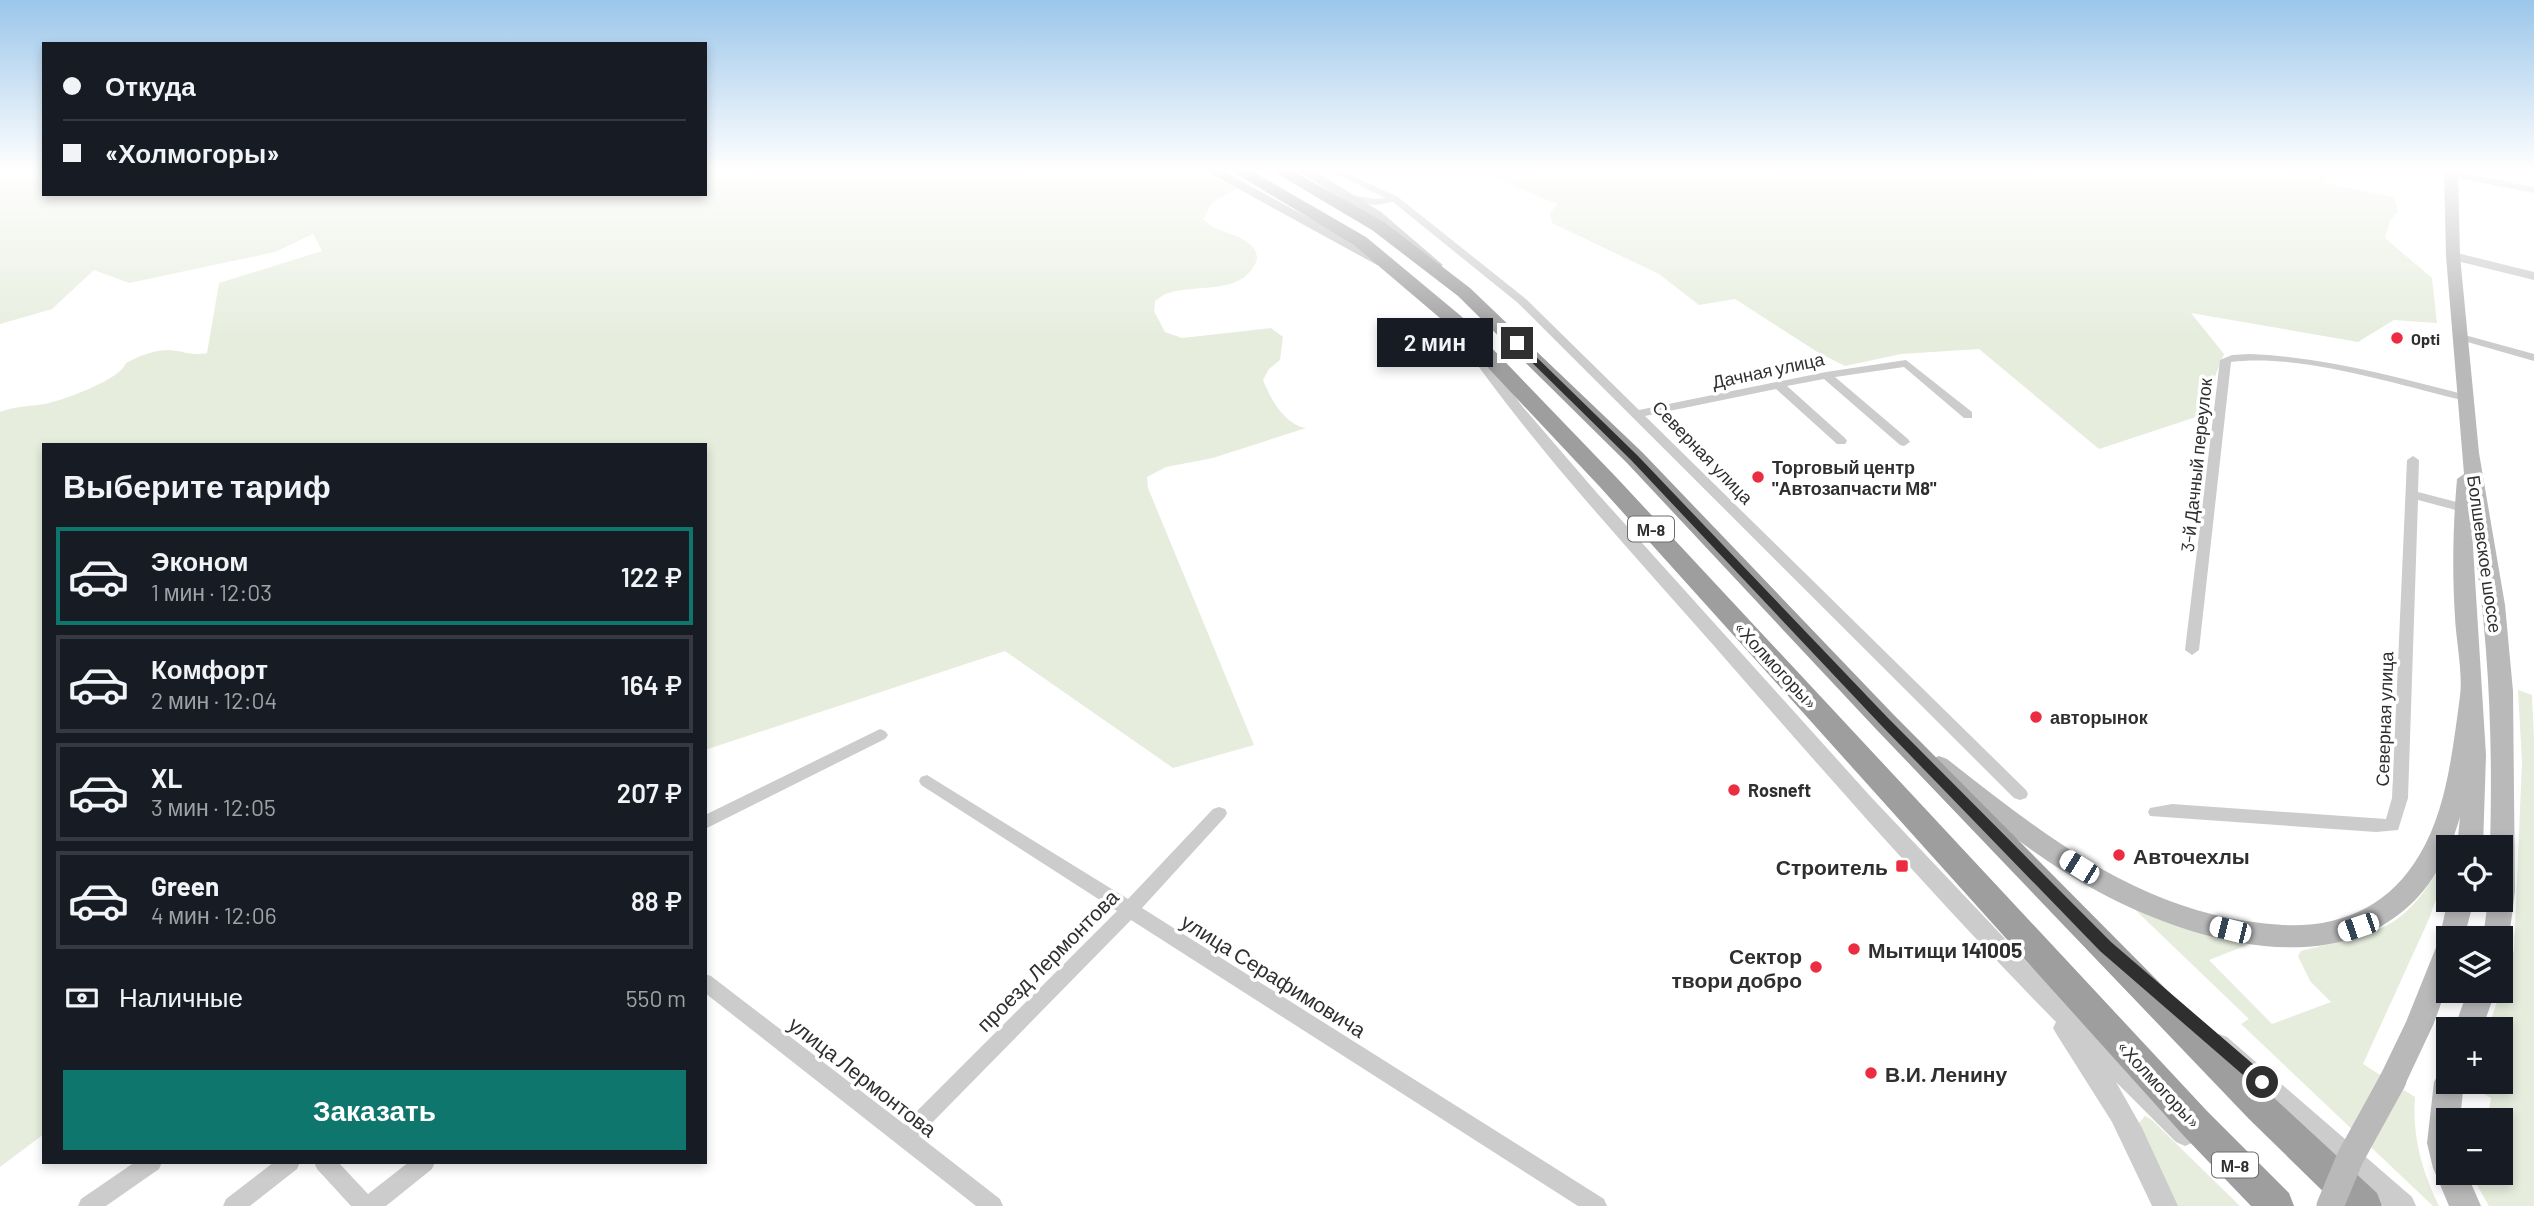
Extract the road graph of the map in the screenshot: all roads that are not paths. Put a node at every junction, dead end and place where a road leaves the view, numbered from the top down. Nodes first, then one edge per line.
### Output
1 (1316, 226) edge
2 (1334, 226) edge
3 (1378, 226) edge
4 (1390, 226) edge
5 (1429, 226) edge
6 (2452, 226) edge
7 (2453, 256) junction
8 (1397, 270) junction
9 (2534, 276) edge
10 (1446, 277) junction
11 (1454, 320) junction
12 (2461, 337) junction
13 (2534, 358) edge
14 (1826, 375) junction
15 (1779, 385) junction
16 (2466, 398) junction
17 (1639, 414) junction
18 (1968, 415) dead end
19 (1841, 441) dead end
20 (1904, 442) dead end
21 (2470, 453) junction
22 (2413, 460) dead end
23 (2411, 494) junction
24 (2463, 508) junction
25 (2192, 650) dead end
26 (2470, 698) junction
27 (1883, 720) junction
28 (880, 735) dead end
29 (927, 781) dead end
30 (2020, 794) dead end
31 (2156, 812) dead end
32 (1219, 813) dead end
33 (707, 822) edge
34 (2471, 835) edge
35 (1129, 910) junction
36 (2498, 926) edge
37 (2117, 958) junction
38 (2020, 970) junction
39 (2436, 980) edge
40 (707, 984) edge
41 (905, 1137) junction
42 (149, 1164) edge
43 (287, 1164) edge
44 (326, 1164) edge
45 (422, 1164) edge
46 (2456, 1185) edge
47 (88, 1206) edge
48 (233, 1206) edge
49 (367, 1206) edge
50 (993, 1206) edge
51 (1597, 1206) edge
52 (2165, 1206) edge
53 (2267, 1206) edge
54 (2276, 1206) edge
55 (2330, 1206) edge
56 (2364, 1206) edge
57 (2403, 1206) edge
58 (2465, 1206) edge

1 - 8 main road
2 - 8 highway, «Холмогоры» / М-8
3 - 10 highway, М-8
4 - 10 main road
5 - 17 street, Северная улица
6 - 7 main road, Болшевское шоссе
7 - 9 street
7 - 12 main road, Болшевское шоссе
8 - 11 highway, «Холмогоры» / М-8
10 - 27 highway, М-8
11 - 38 street
11 - 54 highway, «Холмогоры» / М-8
12 - 13 street
12 - 16 main road, Болшевское шоссе
14 - 15 street, Дачная улица
14 - 18 street, Дачная улица
14 - 20 street
15 - 17 street, Дачная улица
15 - 19 street
16 - 21 main road, Болшевское шоссе
16 - 25 street, 3-й Дачный переулок
17 - 30 street, Северная улица
21 - 24 main road
21 - 36 main road, Болшевское шоссе
22 - 23 street, Северная улица
23 - 24 street
23 - 31 street, Северная улица
24 - 26 main road
26 - 27 main road
26 - 34 main road
27 - 37 highway, М-8
28 - 33 street
29 - 35 street, улица Серафимовича
32 - 35 street, проезд Лермонтова
35 - 41 street, проезд Лермонтова
35 - 51 street, улица Серафимовича
37 - 56 highway, М-8
37 - 57 street
38 - 52 street
38 - 53 street
39 - 55 main road, bridge
40 - 41 street, улица Лермонтова
41 - 50 street, улица Лермонтова
42 - 47 street
43 - 48 street
44 - 49 street
45 - 49 street
46 - 58 main road

